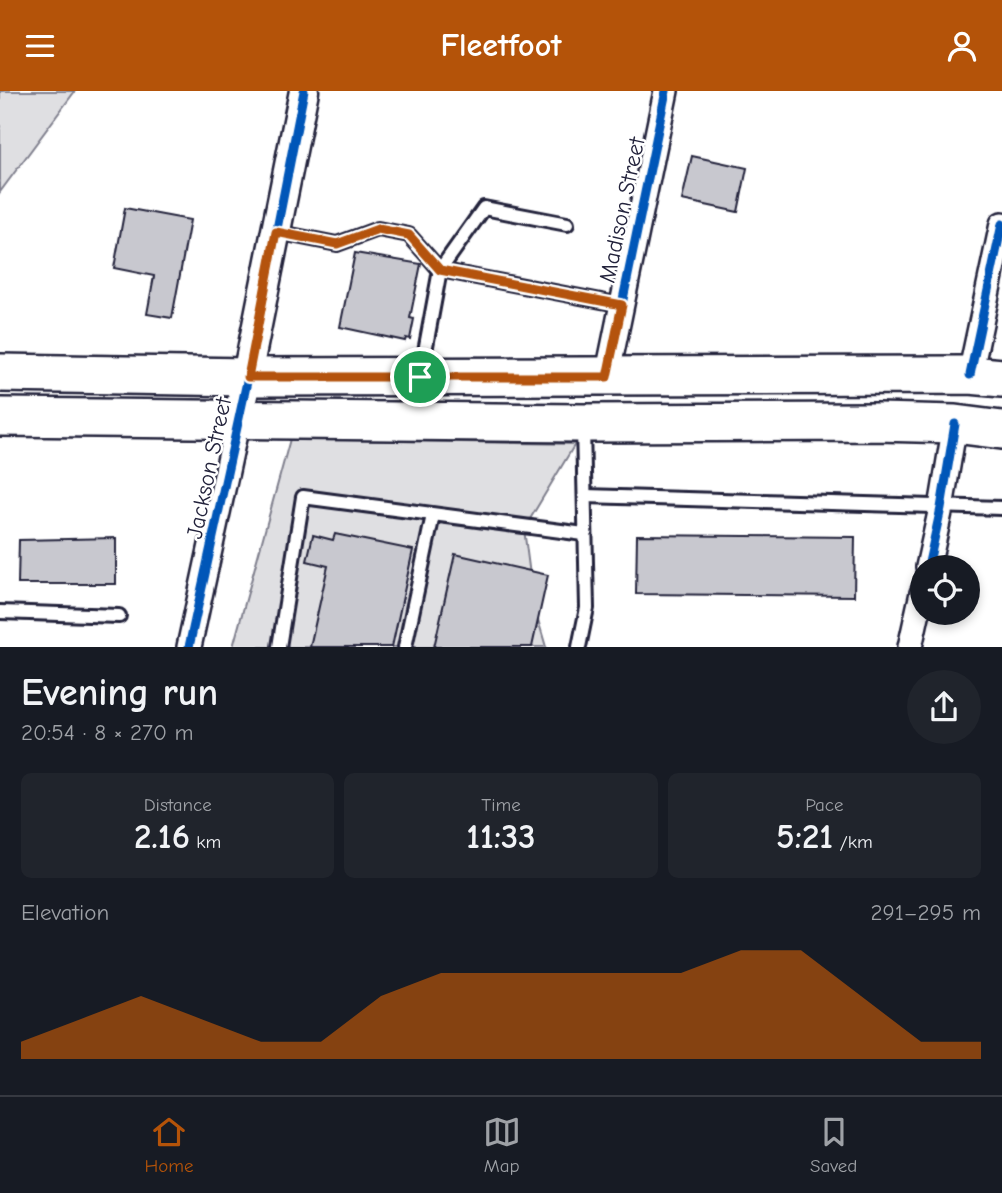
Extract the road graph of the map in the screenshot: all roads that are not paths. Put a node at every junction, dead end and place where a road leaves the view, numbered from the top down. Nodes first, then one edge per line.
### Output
1 (304, 91) edge
2 (666, 91) edge
3 (567, 224) dead end
4 (1002, 224) edge
5 (276, 232) junction
6 (440, 270) junction
7 (622, 305) junction
8 (0, 373) edge
9 (248, 377) junction
10 (420, 377) junction
11 (607, 377) junction
12 (986, 377) edge
13 (1002, 403) edge
14 (0, 417) edge
15 (238, 420) junction
16 (878, 422) junction
17 (583, 423) junction
18 (955, 424) junction
19 (1002, 430) edge
20 (584, 496) junction
21 (941, 508) junction
22 (1002, 508) edge
23 (433, 515) junction
24 (584, 534) junction
25 (931, 555) edge
26 (0, 612) edge
27 (119, 616) dead end
28 (915, 625) edge
29 (189, 647) edge
30 (279, 647) edge
31 (405, 647) edge
32 (579, 647) edge
33 (910, 647) edge

1 - 5 street, Jackson Street
2 - 7 street, Madison Street
3 - 6 lane
4 - 12 street
5 - 6 lane
5 - 9 street, Jackson Street
6 - 7 lane
6 - 10 lane
7 - 11 street, Madison Street
8 - 9 main road
9 - 10 main road
9 - 15 street, Jackson Street
10 - 11 main road
11 - 12 main road
12 - 16 main road
13 - 18 main road
14 - 15 main road
15 - 17 main road
15 - 29 street, Jackson Street
16 - 17 main road
16 - 18 main road
17 - 20 lane
18 - 19 main road
18 - 21 street
20 - 21 lane
20 - 24 lane
21 - 22 lane
21 - 25 street
23 - 24 lane
23 - 30 lane
23 - 31 lane
24 - 32 lane
26 - 27 lane
28 - 33 street

